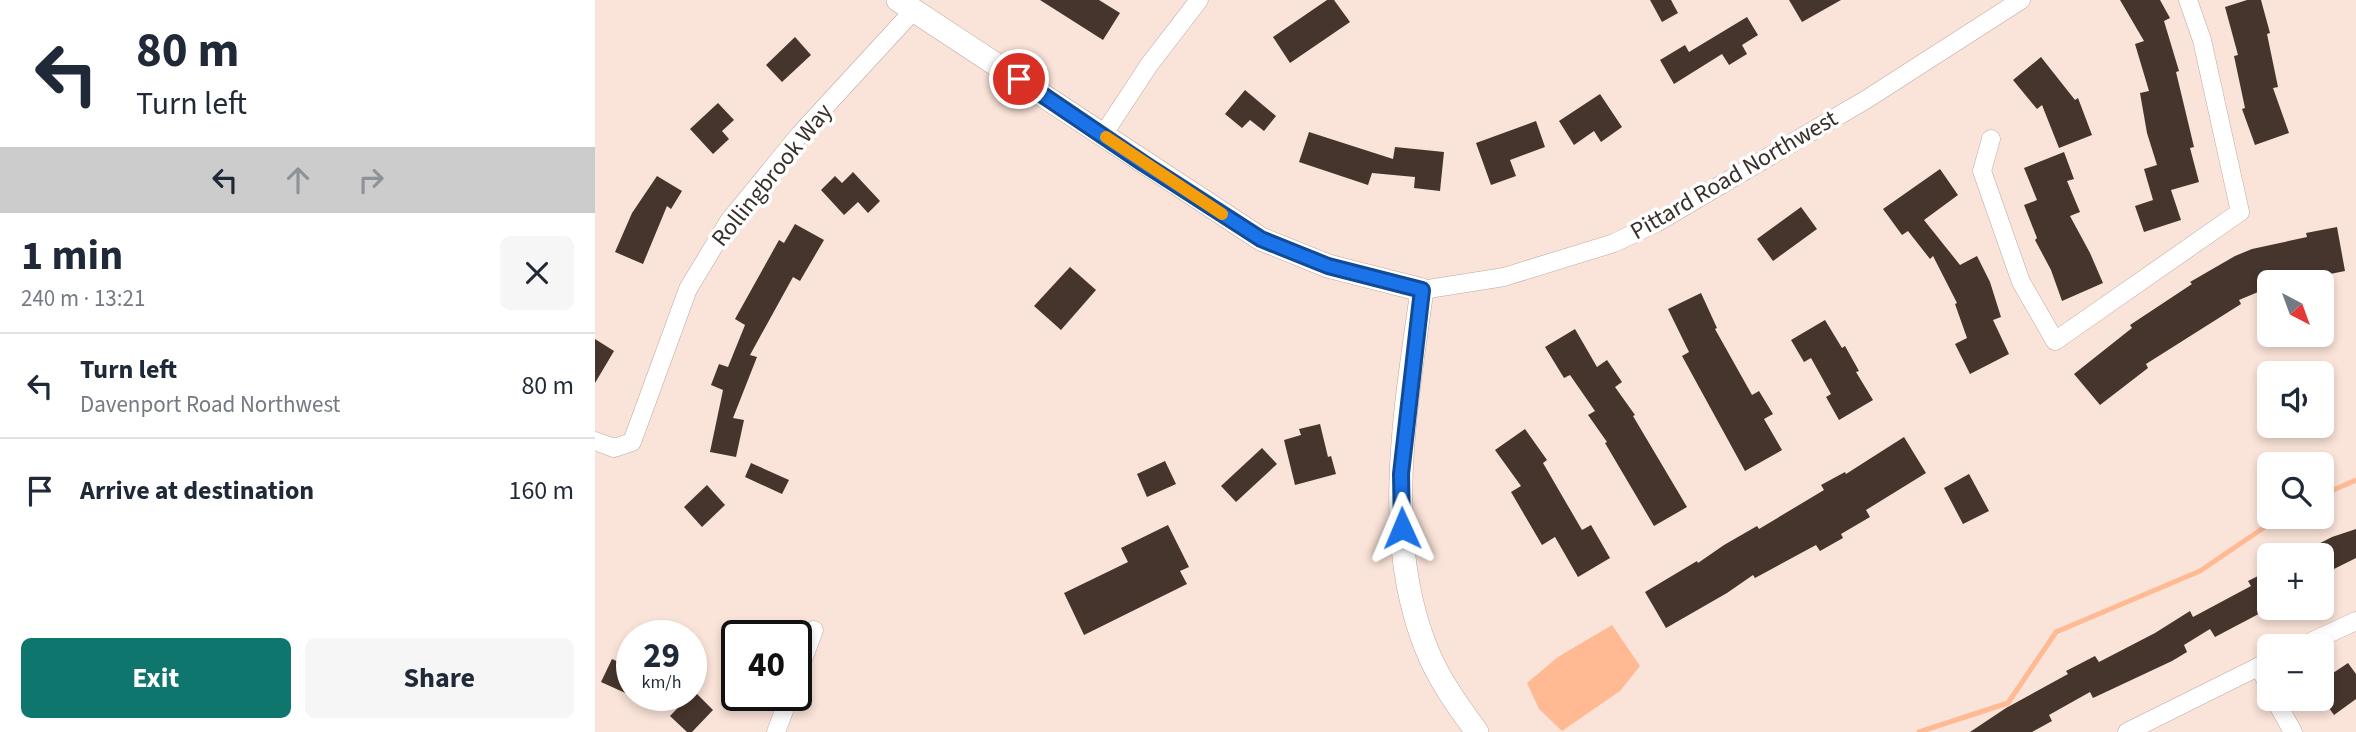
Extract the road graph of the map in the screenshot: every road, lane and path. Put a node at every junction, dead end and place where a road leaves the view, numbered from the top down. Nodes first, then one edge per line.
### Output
1 (1199, 0) edge
2 (2021, 0) edge
3 (2188, 0) edge
4 (906, 5) edge
5 (1103, 135) junction
6 (1990, 139) dead end
7 (1422, 290) junction
8 (595, 441) edge
9 (2356, 621) edge
10 (814, 630) dead end
11 (2328, 634) edge
12 (812, 635) edge
13 (2257, 667) edge
14 (784, 711) edge
15 (2281, 711) edge
16 (776, 732) edge
17 (1477, 732) edge
18 (2127, 732) edge
19 (2293, 732) edge

1 - 5 street
2 - 7 street, Pittard Road Northwest
3 - 6 street
4 - 5 street
4 - 8 street, Rollingbrook Way
5 - 7 street
7 - 17 street
9 - 11 street
10 - 12 street
13 - 18 street
14 - 16 street
15 - 19 street

